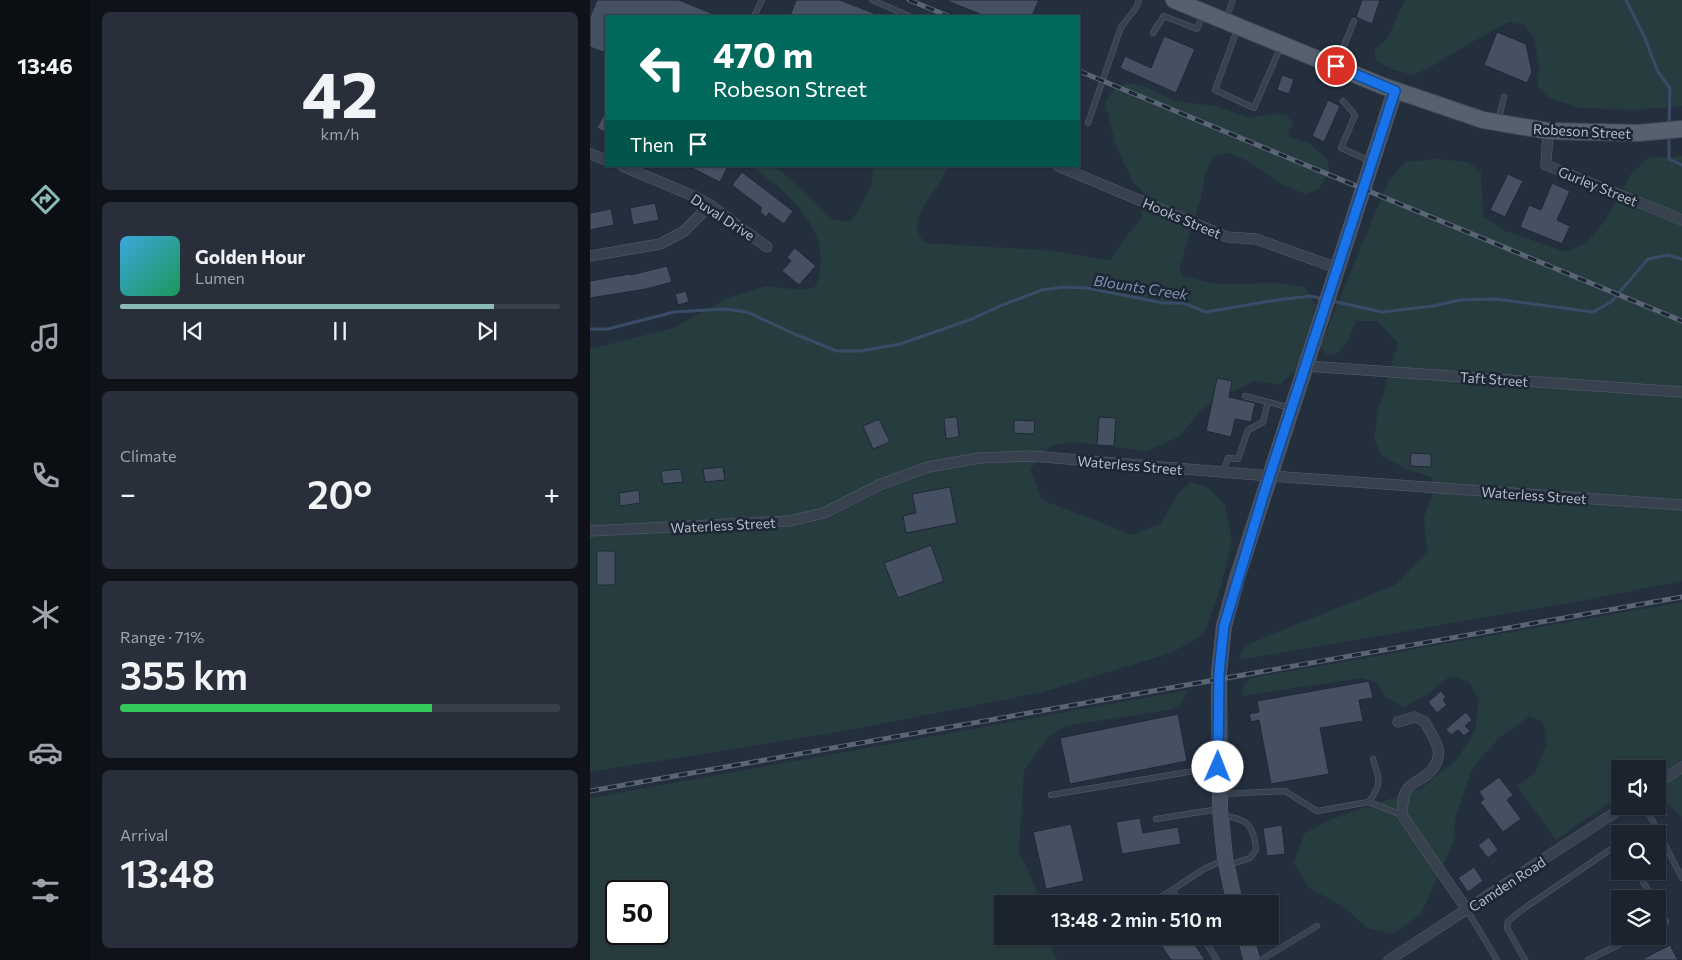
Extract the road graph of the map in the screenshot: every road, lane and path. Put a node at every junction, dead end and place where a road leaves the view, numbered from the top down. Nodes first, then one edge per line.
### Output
1 (762, 0) edge
2 (872, 0) edge
3 (1139, 0) edge
4 (1233, 0) edge
5 (1181, 1) edge
6 (1204, 12) junction
7 (754, 15) edge
8 (907, 15) edge
9 (1354, 21) dead end
10 (1232, 24) junction
11 (1153, 33) dead end
12 (1282, 44) junction
13 (1336, 66) junction
14 (1395, 91) junction
15 (1504, 97) dead end
16 (1343, 101) dead end
17 (1088, 123) dead end
18 (1498, 123) junction
19 (1682, 129) edge
20 (1548, 131) junction
21 (590, 154) edge
22 (605, 160) edge
23 (1373, 162) junction
24 (624, 167) edge
25 (1060, 167) edge
26 (710, 205) junction
27 (1682, 220) edge
28 (767, 247) dead end
29 (590, 256) edge
30 (1337, 268) junction
31 (1306, 366) junction
32 (1682, 392) edge
33 (1245, 396) dead end
34 (1268, 402) junction
35 (1292, 408) junction
36 (1223, 472) junction
37 (1270, 476) junction
38 (1682, 505) edge
39 (590, 531) edge
40 (1398, 722) dead end
41 (1373, 758) dead end
42 (1218, 767) junction
43 (1682, 767) edge
44 (1666, 778) edge
45 (1051, 795) dead end
46 (1369, 802) junction
47 (1220, 807) junction
48 (1402, 815) junction
49 (1611, 815) edge
50 (1650, 815) edge
51 (1156, 819) dead end
52 (1611, 849) edge
53 (1226, 862) junction
54 (1682, 878) edge
55 (1172, 890) junction
56 (1164, 895) edge
57 (1175, 895) edge
58 (1233, 895) edge
59 (1467, 910) junction
60 (1316, 926) dead end
61 (1208, 945) edge
62 (1247, 945) edge
63 (1618, 945) edge
64 (1217, 960) edge
65 (1252, 960) edge
66 (1261, 960) edge
67 (1389, 960) edge
68 (1497, 960) edge
69 (1525, 960) edge
70 (1588, 960) edge

1 - 7 lane
2 - 8 lane
3 - 17 lane
4 - 10 lane
5 - 6 main road, Robeson Street
6 - 10 main road, Robeson Street
6 - 11 lane
9 - 13 lane
10 - 12 main road, Robeson Street
10 - 12 lane
12 - 13 main road, Robeson Street
13 - 14 main road, Robeson Street
14 - 18 main road, Robeson Street
14 - 23 main road
15 - 18 lane
16 - 23 lane
18 - 20 main road, Robeson Street
19 - 20 main road, Robeson Street
20 - 27 street, Gurley Street
21 - 22 street
23 - 30 main road
24 - 26 street, Duval Drive
25 - 30 street, Hooks Street
26 - 28 street, Duval Drive
26 - 29 street
30 - 31 main road
31 - 32 street, Taft Street
31 - 35 main road
33 - 34 lane
34 - 35 lane
34 - 36 lane
35 - 37 main road
36 - 37 street, Waterless Street
36 - 39 street, Waterless Street
37 - 38 street, Waterless Street
37 - 42 main road
40 - 48 street
41 - 46 lane
42 - 45 lane
42 - 47 main road
43 - 44 street
46 - 47 lane
46 - 48 lane
47 - 51 lane
47 - 53 main road
47 - 53 lane
48 - 59 street
49 - 59 street, Camden Road
50 - 54 lane
52 - 69 lane
53 - 55 lane
53 - 58 main road
55 - 56 lane
55 - 57 lane
59 - 67 street, Camden Road
59 - 68 lane
60 - 66 lane
61 - 64 lane
62 - 65 main road
63 - 70 lane

